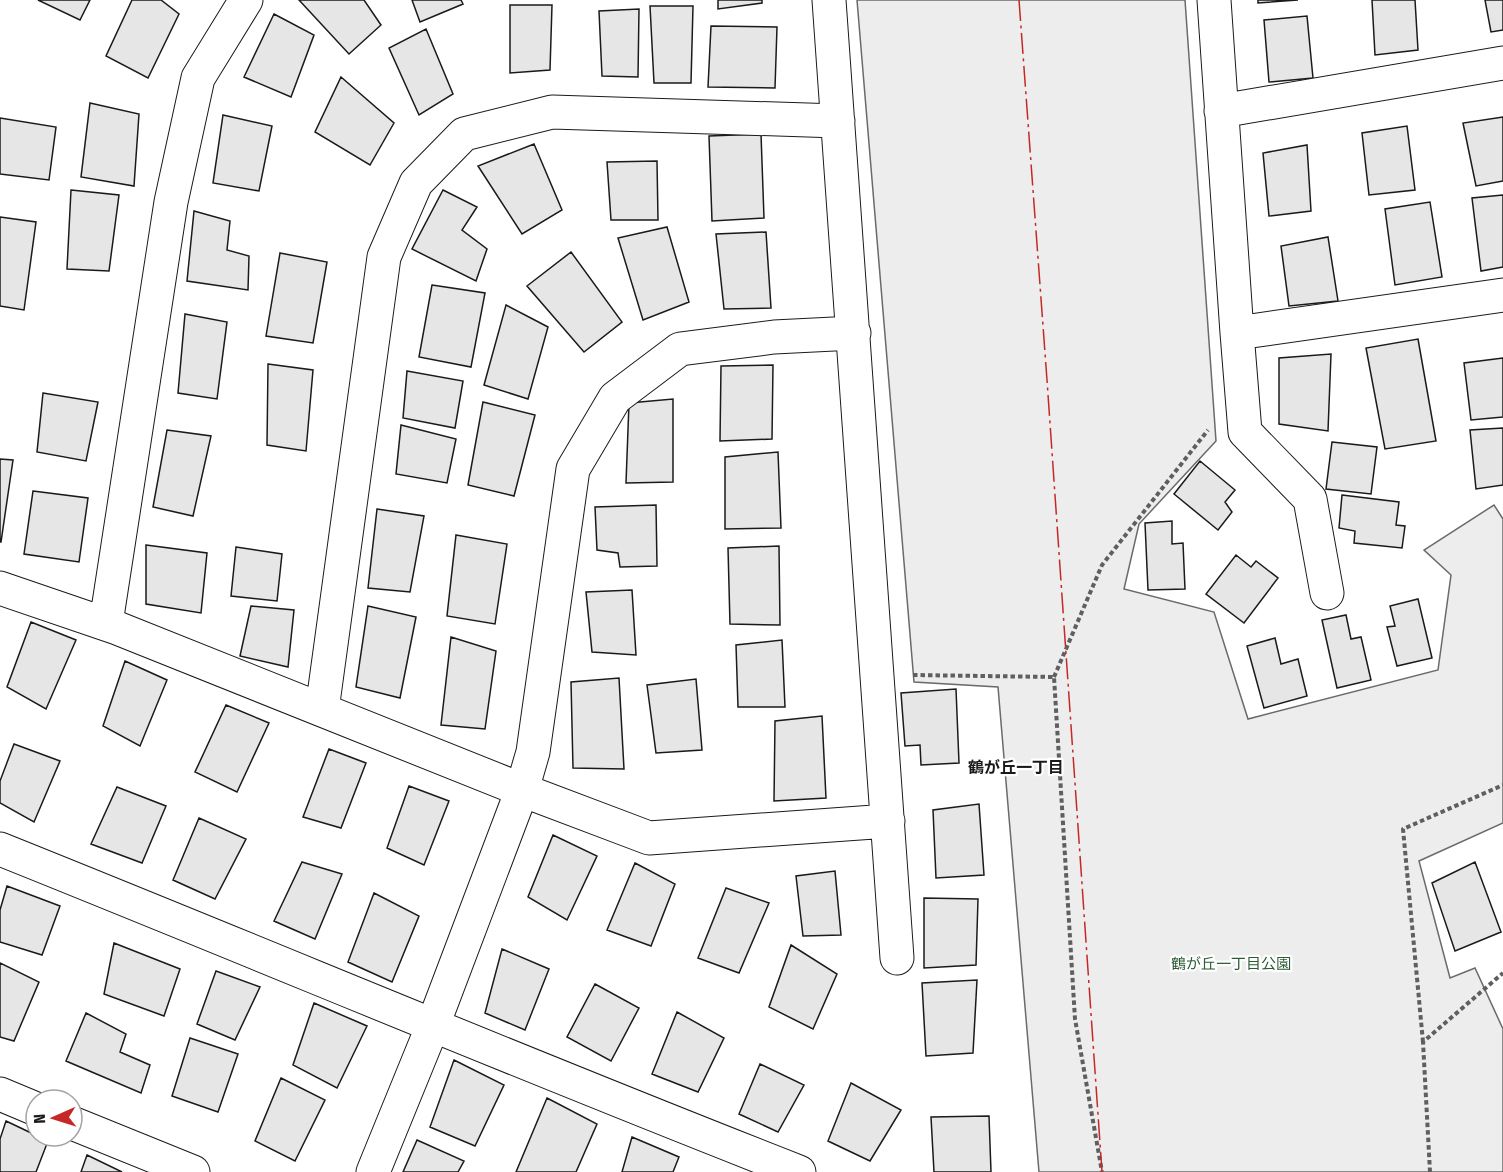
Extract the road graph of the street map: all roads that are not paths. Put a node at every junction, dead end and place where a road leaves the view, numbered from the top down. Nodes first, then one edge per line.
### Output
1 (246, 0) edge
2 (829, 0) edge
3 (1214, 0) edge
4 (1503, 63) edge
5 (1221, 111) junction
6 (838, 122) junction
7 (1503, 295) edge
8 (854, 333) junction
9 (1237, 333) junction
10 (0, 588) edge
11 (1327, 593) dead end
12 (106, 624) junction
13 (322, 710) junction
14 (522, 790) junction
15 (888, 821) junction
16 (0, 849) edge
17 (897, 958) dead end
18 (433, 1025) junction
19 (0, 1094) edge
20 (24, 1104) edge
21 (84, 1128) edge
22 (193, 1172) edge
23 (373, 1172) edge
24 (800, 1172) edge

1 - 12 street
2 - 6 street
3 - 5 street
4 - 5 street
5 - 9 street
6 - 8 street
6 - 13 street
7 - 9 street
8 - 14 street
8 - 15 street
9 - 11 street
10 - 12 street
12 - 13 street
13 - 14 street
14 - 15 street
14 - 18 street
15 - 17 street
16 - 18 street
18 - 23 street
18 - 24 street
19 - 20 street
21 - 22 street

